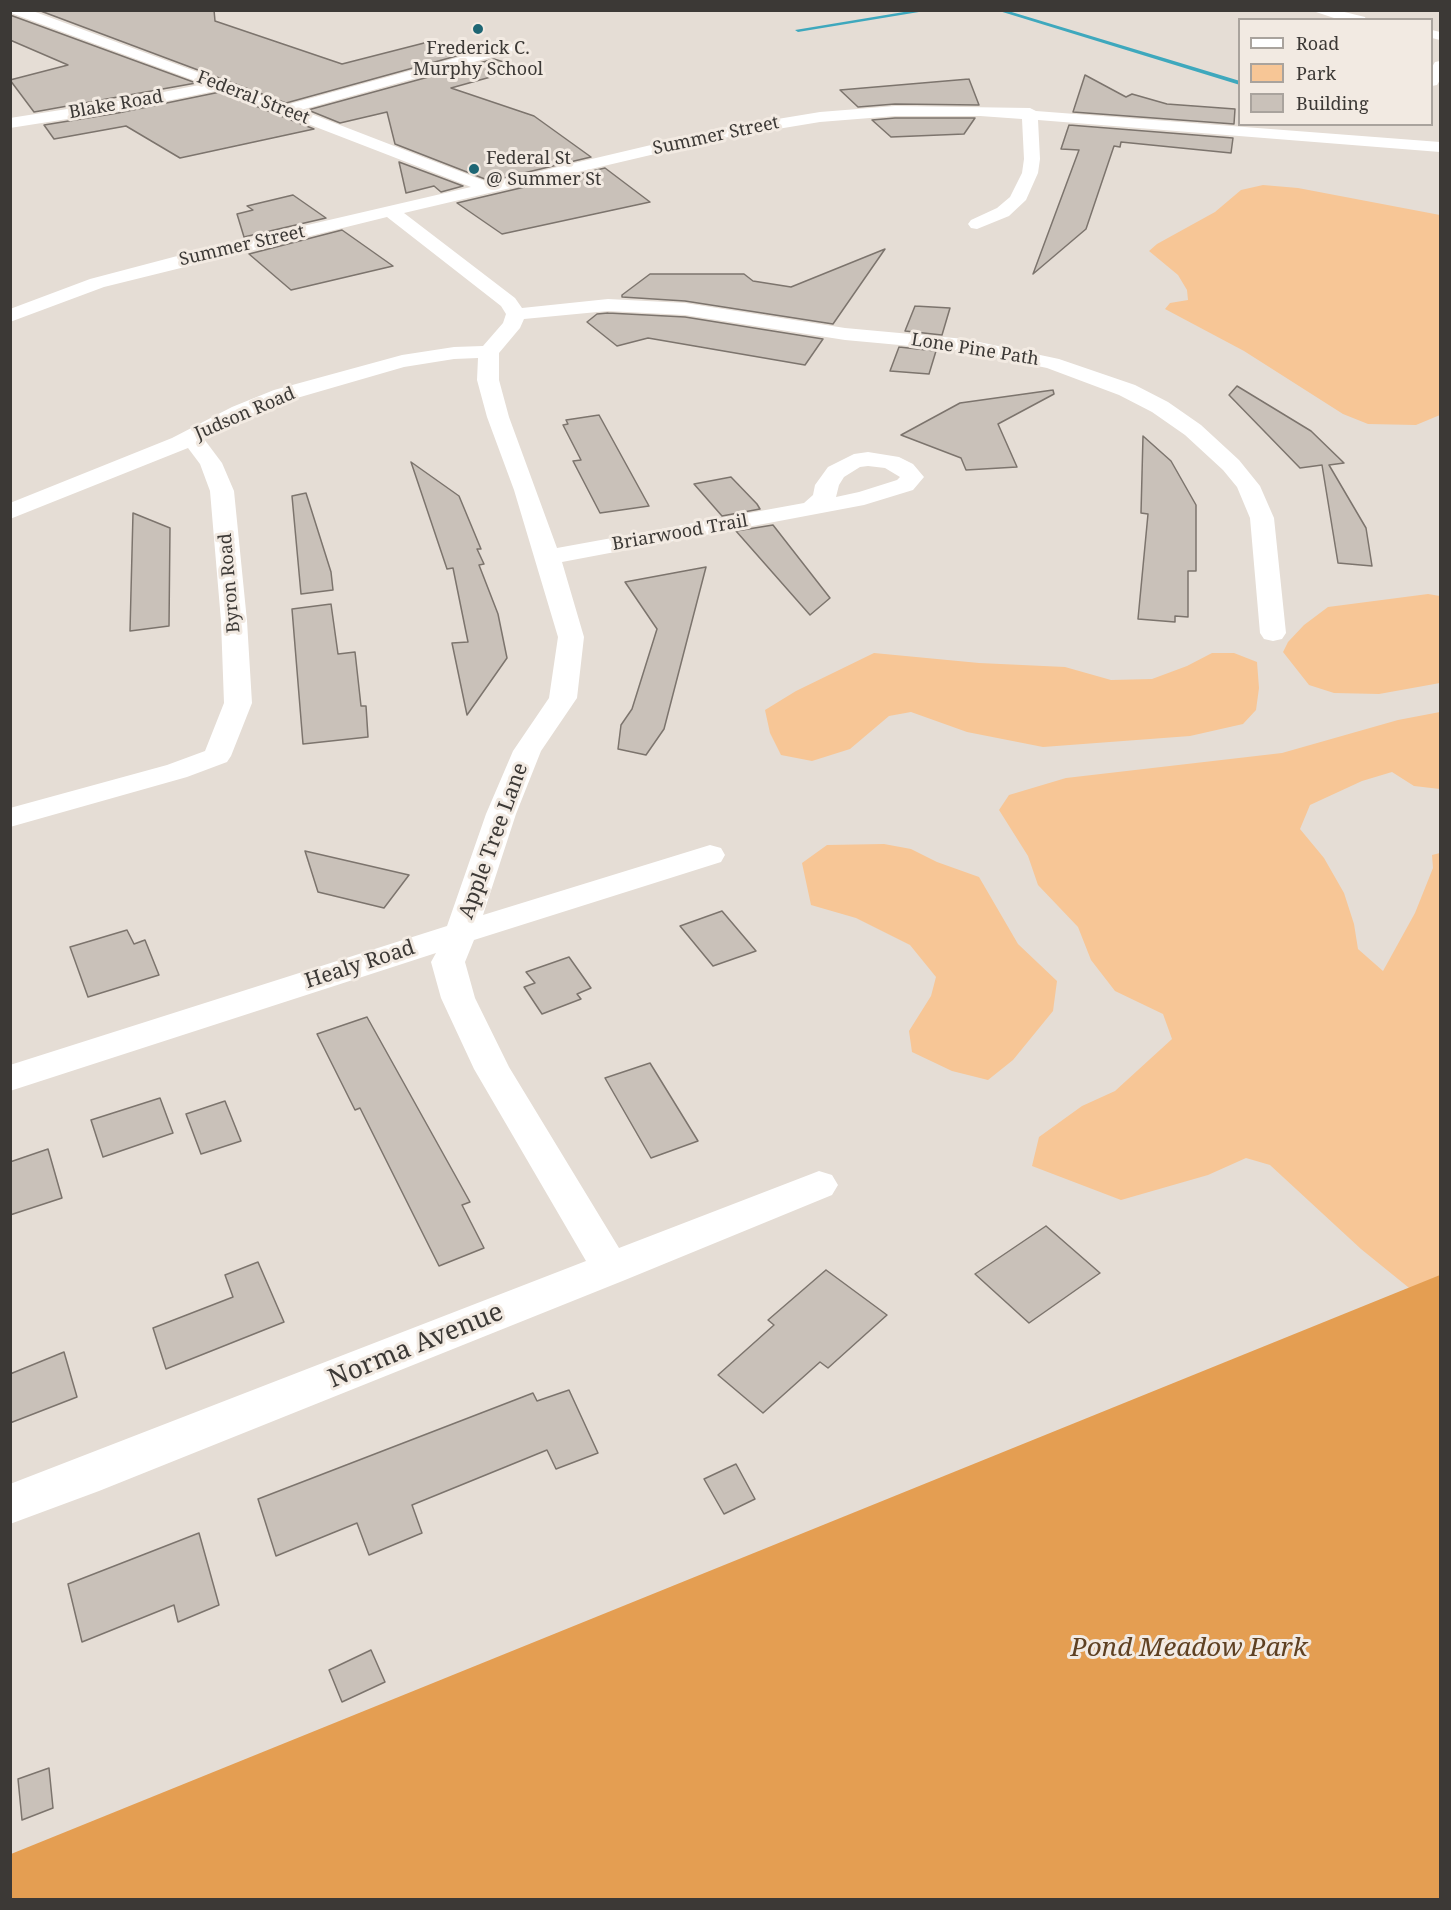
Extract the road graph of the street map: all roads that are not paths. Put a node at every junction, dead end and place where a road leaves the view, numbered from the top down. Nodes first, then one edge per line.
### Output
1 (16, 10) edge
2 (1316, 10) edge
3 (1351, 18) edge
4 (512, 47) dead end
5 (221, 85) junction
6 (284, 110) junction
7 (1030, 113) junction
8 (10, 123) edge
9 (1411, 126) edge
10 (1403, 144) junction
11 (1440, 147) edge
12 (489, 188) junction
13 (390, 212) junction
14 (977, 224) dead end
15 (516, 314) junction
16 (10, 316) edge
17 (489, 352) junction
18 (190, 436) junction
19 (812, 508) dead end
20 (10, 512) edge
21 (548, 556) junction
22 (1273, 633) dead end
23 (10, 818) edge
24 (710, 855) dead end
25 (461, 933) junction
26 (10, 1078) edge
27 (819, 1185) dead end
28 (611, 1269) junction
29 (10, 1504) edge

1 - 5 street, Federal Street
2 - 3 street
4 - 6 street
5 - 6 street, Federal Street
5 - 8 street, Blake Road
6 - 12 street, Federal Street
7 - 10 street, Summer Street
7 - 12 street, Summer Street
7 - 14 street
9 - 10 street
10 - 11 street, Summer Street
12 - 13 street, Summer Street
13 - 15 street
13 - 16 street, Summer Street
15 - 17 street
15 - 22 street, Lone Pine Path
17 - 18 street, Judson Road
17 - 21 street, Apple Tree Lane
18 - 20 street, Judson Road
18 - 23 street, Byron Road
19 - 21 street, Briarwood Trail
21 - 25 street, Apple Tree Lane
24 - 25 street, Healy Road
25 - 26 street, Healy Road
25 - 28 street, Apple Tree Lane
27 - 28 street, Norma Avenue
28 - 29 street, Norma Avenue

